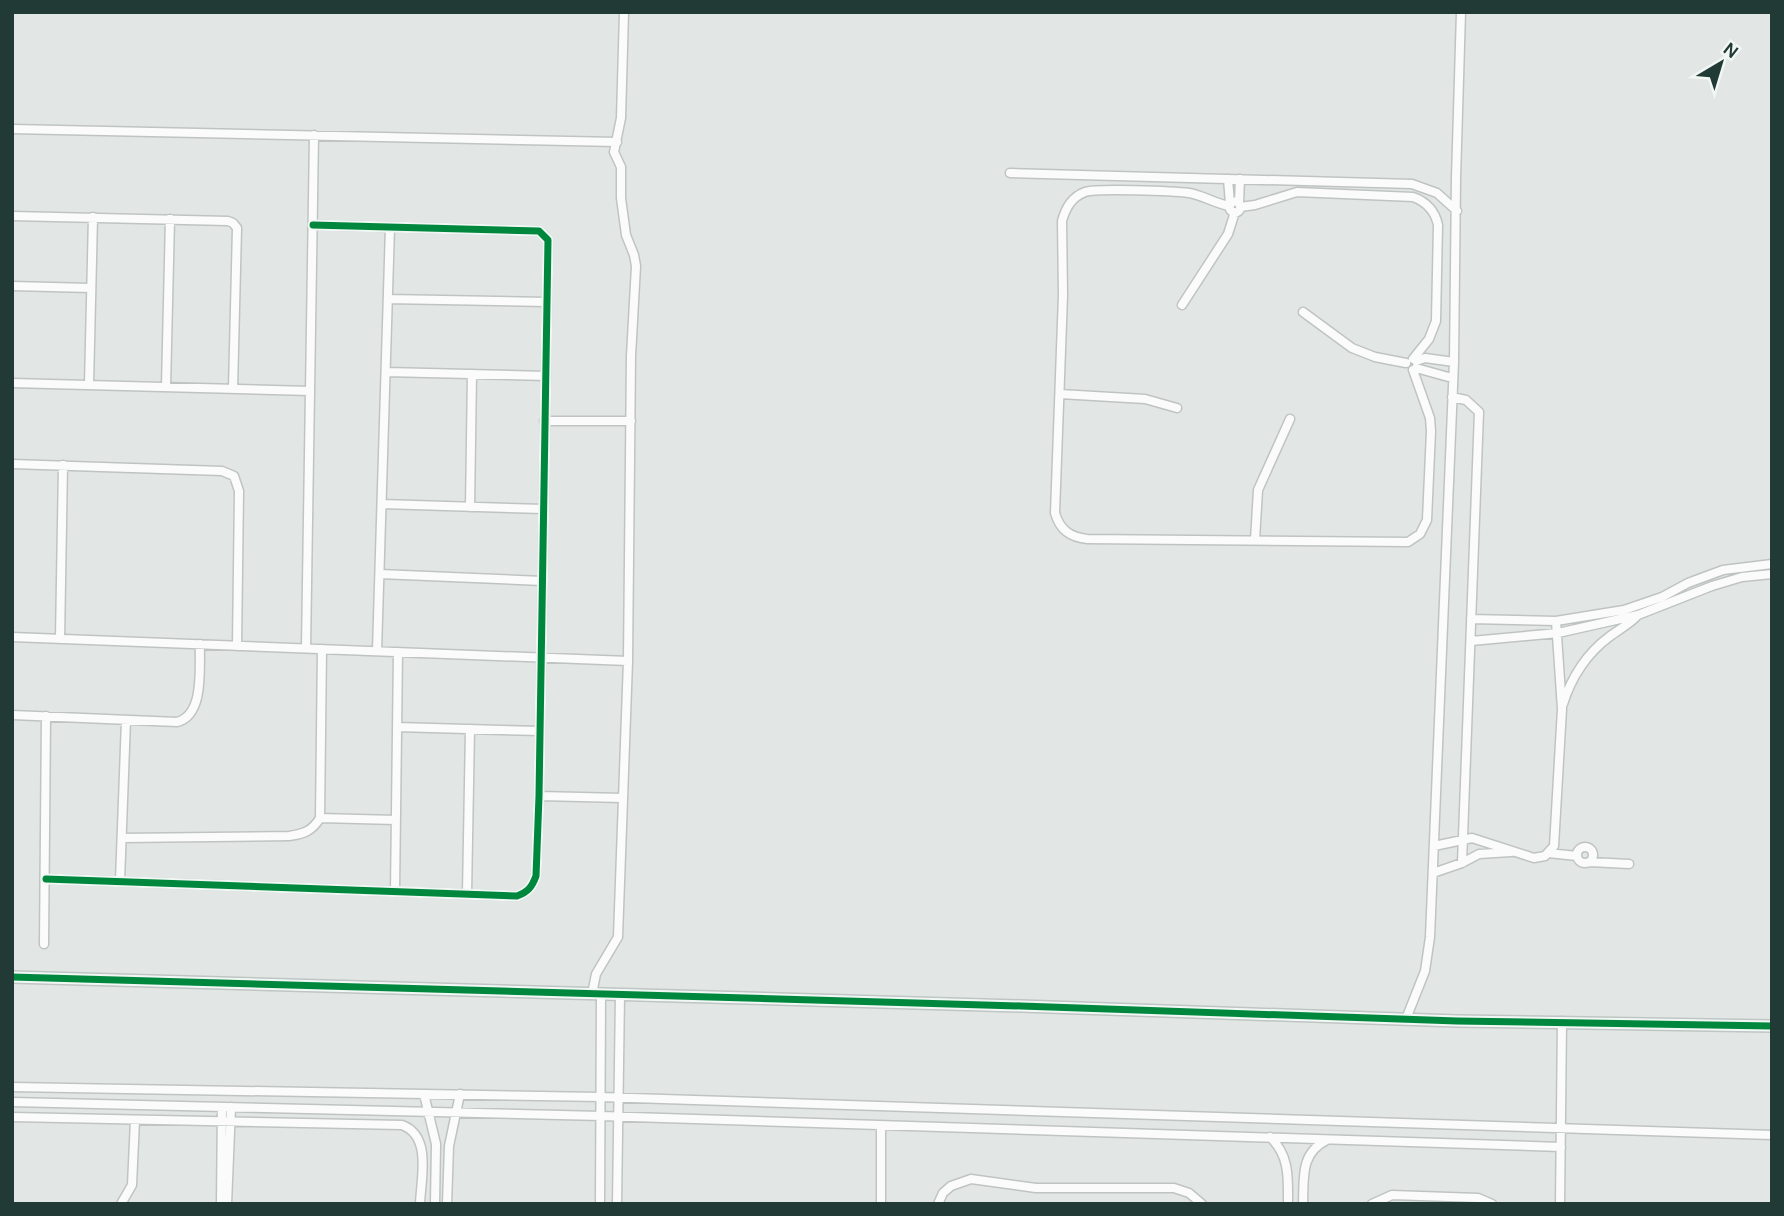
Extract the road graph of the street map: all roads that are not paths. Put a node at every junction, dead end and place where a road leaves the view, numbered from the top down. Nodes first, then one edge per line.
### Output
1 (624, 12) edge
2 (1461, 12) edge
3 (12, 130) edge
4 (314, 135) junction
5 (617, 142) junction
6 (1010, 173) dead end
7 (1228, 178) junction
8 (1240, 179) junction
9 (1235, 207) junction
10 (1457, 211) junction
11 (12, 216) edge
12 (93, 217) junction
13 (170, 219) junction
14 (313, 225) junction
15 (390, 227) junction
16 (12, 286) edge
17 (91, 288) junction
18 (388, 299) junction
19 (547, 302) junction
20 (1182, 304) dead end
21 (1303, 312) dead end
22 (1454, 362) junction
23 (1413, 364) junction
24 (386, 372) junction
25 (472, 374) junction
26 (546, 376) junction
27 (1452, 378) junction
28 (12, 383) edge
29 (89, 385) junction
30 (166, 387) junction
31 (233, 389) junction
32 (310, 391) junction
33 (1060, 394) junction
34 (1452, 397) junction
35 (1177, 408) dead end
36 (1290, 419) dead end
37 (544, 421) junction
38 (631, 421) junction
39 (12, 464) edge
40 (63, 465) junction
41 (382, 505) junction
42 (470, 507) junction
43 (543, 509) junction
44 (1255, 540) junction
45 (1772, 564) edge
46 (380, 574) junction
47 (1772, 574) edge
48 (542, 581) junction
49 (1638, 615) junction
50 (1471, 620) junction
51 (1556, 621) junction
52 (1558, 633) junction
53 (12, 637) edge
54 (60, 639) junction
55 (1471, 641) junction
56 (200, 644) junction
57 (237, 646) junction
58 (306, 648) junction
59 (322, 649) junction
60 (377, 651) junction
61 (398, 652) junction
62 (540, 657) junction
63 (628, 662) junction
64 (1562, 709) junction
65 (12, 715) edge
66 (46, 716) junction
67 (126, 720) junction
68 (397, 727) junction
69 (470, 729) junction
70 (539, 731) junction
71 (538, 796) junction
72 (623, 798) junction
73 (320, 818) junction
74 (396, 820) junction
75 (122, 838) junction
76 (1463, 840) junction
77 (1434, 846) junction
78 (1511, 852) junction
79 (1548, 853) junction
80 (1577, 856) junction
81 (1590, 862) junction
82 (1462, 863) junction
83 (1629, 864) dead end
84 (1433, 873) junction
85 (46, 879) junction
86 (120, 881) junction
87 (395, 892) junction
88 (467, 894) junction
89 (44, 944) dead end
90 (12, 977) edge
91 (597, 994) junction
92 (620, 995) junction
93 (1406, 1019) junction
94 (1562, 1021) junction
95 (1772, 1026) edge
96 (12, 1087) edge
97 (424, 1094) junction
98 (460, 1094) junction
99 (601, 1097) junction
100 (619, 1098) junction
101 (12, 1102) edge
102 (226, 1107) junction
103 (429, 1112) junction
104 (456, 1113) junction
105 (601, 1116) junction
106 (12, 1117) edge
107 (618, 1117) junction
108 (135, 1120) junction
109 (226, 1122) junction
110 (881, 1127) junction
111 (1561, 1128) junction
112 (1772, 1135) edge
113 (1270, 1137) junction
114 (1328, 1139) junction
115 (1560, 1147) junction
116 (121, 1204) edge
117 (221, 1204) edge
118 (227, 1204) edge
119 (420, 1204) edge
120 (435, 1204) edge
121 (447, 1204) edge
122 (600, 1204) edge
123 (617, 1204) edge
124 (881, 1204) edge
125 (938, 1204) edge
126 (1202, 1204) edge
127 (1288, 1204) edge
128 (1303, 1204) edge
129 (1372, 1204) edge
130 (1492, 1204) edge
131 (1560, 1204) edge

1 - 5 street
2 - 10 street
3 - 4 street
4 - 5 street
4 - 14 street
5 - 38 street
6 - 7 street
7 - 8 street
7 - 9 street
8 - 9 street
8 - 10 street
9 - 20 street
9 - 23 street
9 - 33 street
10 - 22 street
11 - 12 street
12 - 13 street
12 - 17 street
13 - 30 street
13 - 31 street
14 - 15 street
14 - 32 street
15 - 18 street
15 - 19 street
16 - 17 street
17 - 29 street
18 - 19 street
18 - 24 street
19 - 26 street
21 - 23 street
22 - 23 street
22 - 27 street
23 - 27 street
23 - 44 street
24 - 25 street
24 - 41 street
25 - 26 street
25 - 42 street
26 - 37 street
27 - 34 street
28 - 29 street
29 - 30 street
30 - 31 street
31 - 32 street
32 - 58 street
33 - 35 street
33 - 44 street
34 - 50 street
34 - 77 street
36 - 44 street
37 - 38 street
37 - 43 street
38 - 63 street
39 - 40 street
40 - 54 street
40 - 57 street
41 - 42 street
41 - 46 street
42 - 43 street
43 - 48 street
45 - 51 street
46 - 48 street
46 - 60 street
47 - 49 street
48 - 62 street
49 - 52 street
49 - 64 street
50 - 51 street
50 - 55 street
51 - 52 street
52 - 55 street
52 - 64 street
53 - 54 street
54 - 56 street
55 - 76 street
56 - 57 street
56 - 67 street
57 - 58 street
58 - 59 street
59 - 60 street
59 - 73 street
60 - 61 street
61 - 62 street
61 - 68 street
62 - 63 street
62 - 70 street
63 - 72 street
64 - 79 street
65 - 66 street
66 - 67 street
66 - 85 street
67 - 75 street
68 - 69 street
68 - 74 street
69 - 70 street
69 - 88 street
70 - 71 street
71 - 72 street
71 - 88 street
72 - 91 street
73 - 74 street
73 - 75 street
74 - 87 street
75 - 86 street
76 - 77 street
76 - 78 street
76 - 82 street
77 - 84 street
78 - 79 street
78 - 82 street
79 - 80 street
80 - 81 street
80 - 81 street
81 - 83 street
82 - 84 street
84 - 93 street
85 - 86 street
85 - 89 street
86 - 87 street
87 - 88 street
90 - 91 street
91 - 92 street
91 - 99 street
92 - 93 street
92 - 100 street
93 - 94 street
94 - 95 street
94 - 111 street
96 - 97 street
97 - 98 street
97 - 103 street
98 - 99 street
98 - 104 street
99 - 100 street
99 - 105 street
100 - 107 street
100 - 111 street
101 - 102 street
102 - 103 street
102 - 109 street
103 - 104 street
103 - 120 street
104 - 105 street
104 - 121 street
105 - 107 street
105 - 122 street
106 - 108 street
107 - 110 street
107 - 123 street
108 - 109 street
108 - 116 street
109 - 117 street
109 - 118 street
109 - 119 street
110 - 113 street
110 - 124 street
111 - 112 street
111 - 115 street
113 - 114 street
113 - 127 street
114 - 115 street
114 - 128 street
115 - 131 street
125 - 126 street
129 - 130 street

